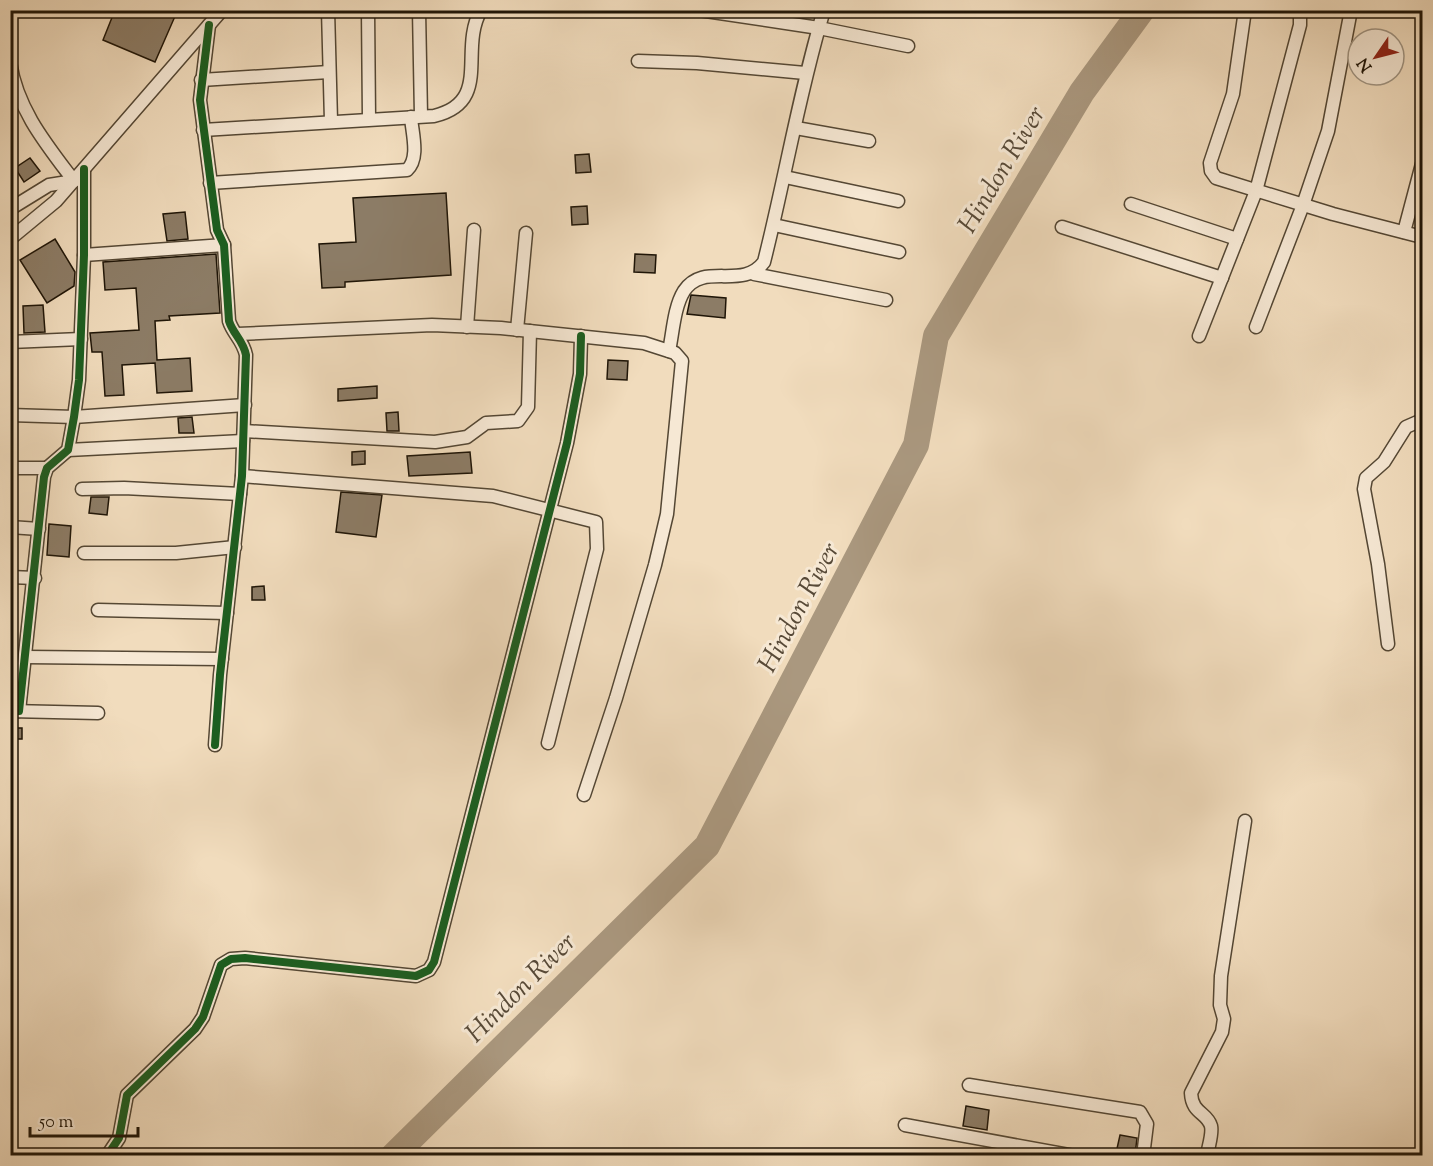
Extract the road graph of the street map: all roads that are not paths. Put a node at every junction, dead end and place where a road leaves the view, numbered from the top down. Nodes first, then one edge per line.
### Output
1 (205, 10) edge
2 (328, 10) edge
3 (368, 10) edge
4 (419, 10) edge
5 (481, 10) edge
6 (699, 10) edge
7 (824, 10) edge
8 (1245, 10) edge
9 (1300, 10) edge
10 (1351, 10) edge
11 (220, 13) edge
12 (209, 25) junction
13 (819, 28) junction
14 (908, 46) dead end
15 (638, 61) dead end
16 (10, 62) edge
17 (329, 72) junction
18 (806, 73) junction
19 (201, 80) junction
20 (416, 117) junction
21 (369, 119) junction
22 (331, 121) junction
23 (796, 128) junction
24 (203, 130) junction
25 (869, 141) dead end
26 (1422, 164) edge
27 (84, 170) junction
28 (785, 177) junction
29 (74, 181) junction
30 (210, 183) junction
31 (1256, 191) junction
32 (898, 201) dead end
33 (1131, 204) dead end
34 (1303, 205) junction
35 (10, 209) edge
36 (774, 225) junction
37 (1062, 227) dead end
38 (474, 230) dead end
39 (1404, 232) junction
40 (526, 233) dead end
41 (1422, 237) edge
42 (1237, 238) junction
43 (10, 239) edge
44 (224, 246) junction
45 (899, 252) dead end
46 (84, 255) junction
47 (754, 274) junction
48 (1222, 278) junction
49 (886, 300) dead end
50 (467, 327) junction
51 (1256, 327) dead end
52 (524, 331) junction
53 (238, 334) junction
54 (580, 336) junction
55 (1199, 336) dead end
56 (81, 339) junction
57 (10, 342) edge
58 (669, 351) junction
59 (244, 405) junction
60 (10, 415) edge
61 (74, 417) junction
62 (1422, 420) edge
63 (244, 436) junction
64 (68, 450) junction
65 (10, 468) edge
66 (47, 468) junction
67 (242, 476) junction
68 (82, 489) dead end
69 (240, 494) junction
70 (551, 510) junction
71 (10, 527) edge
72 (39, 529) junction
73 (235, 548) junction
74 (84, 553) dead end
75 (10, 577) edge
76 (35, 578) junction
77 (98, 610) dead end
78 (227, 614) junction
79 (1388, 644) dead end
80 (26, 657) junction
81 (222, 659) junction
82 (15, 711) edge
83 (98, 713) dead end
84 (548, 743) dead end
85 (215, 745) dead end
86 (584, 795) dead end
87 (1245, 821) dead end
88 (969, 1085) dead end
89 (905, 1125) dead end
90 (107, 1155) edge
91 (1074, 1155) edge
92 (1143, 1155) edge
93 (1207, 1155) edge

1 - 11 street
2 - 17 street
3 - 21 street
4 - 20 street
5 - 20 street
6 - 13 street
7 - 13 street
8 - 31 street
9 - 31 street
10 - 34 street
11 - 12 street
12 - 19 street
12 - 27 street
13 - 14 street
13 - 18 street
15 - 18 street
16 - 29 street
17 - 19 street
17 - 22 street
18 - 23 street
19 - 24 street
20 - 21 street
20 - 30 street
21 - 22 street
22 - 24 street
23 - 25 street
23 - 28 street
24 - 30 street
26 - 39 street
27 - 29 street
27 - 46 street
28 - 32 street
28 - 36 street
29 - 35 street
29 - 43 street
30 - 44 street
31 - 34 street
31 - 42 street
33 - 42 street
34 - 39 street
34 - 51 street
36 - 45 street
36 - 47 street
37 - 48 street
38 - 50 street
39 - 41 street
40 - 52 street
42 - 48 street
44 - 46 street
44 - 53 street
46 - 56 street
47 - 49 street
47 - 58 street
48 - 55 street
50 - 52 street
50 - 53 street
52 - 54 street
52 - 63 street
53 - 59 street
54 - 58 street
54 - 70 street
56 - 57 street
56 - 61 street
58 - 86 street
59 - 61 street
59 - 63 street
60 - 61 street
61 - 64 street
62 - 79 street
63 - 64 street
63 - 67 street
64 - 66 street
65 - 66 street
66 - 72 street
67 - 69 street
67 - 70 street
68 - 69 street
69 - 73 street
70 - 84 street
70 - 90 street
71 - 72 street
72 - 76 street
73 - 74 street
73 - 78 street
75 - 76 street
76 - 80 street
77 - 78 street
78 - 81 street
80 - 81 street
80 - 82 street
81 - 85 street
82 - 83 street
87 - 93 street
88 - 92 street
89 - 91 street

